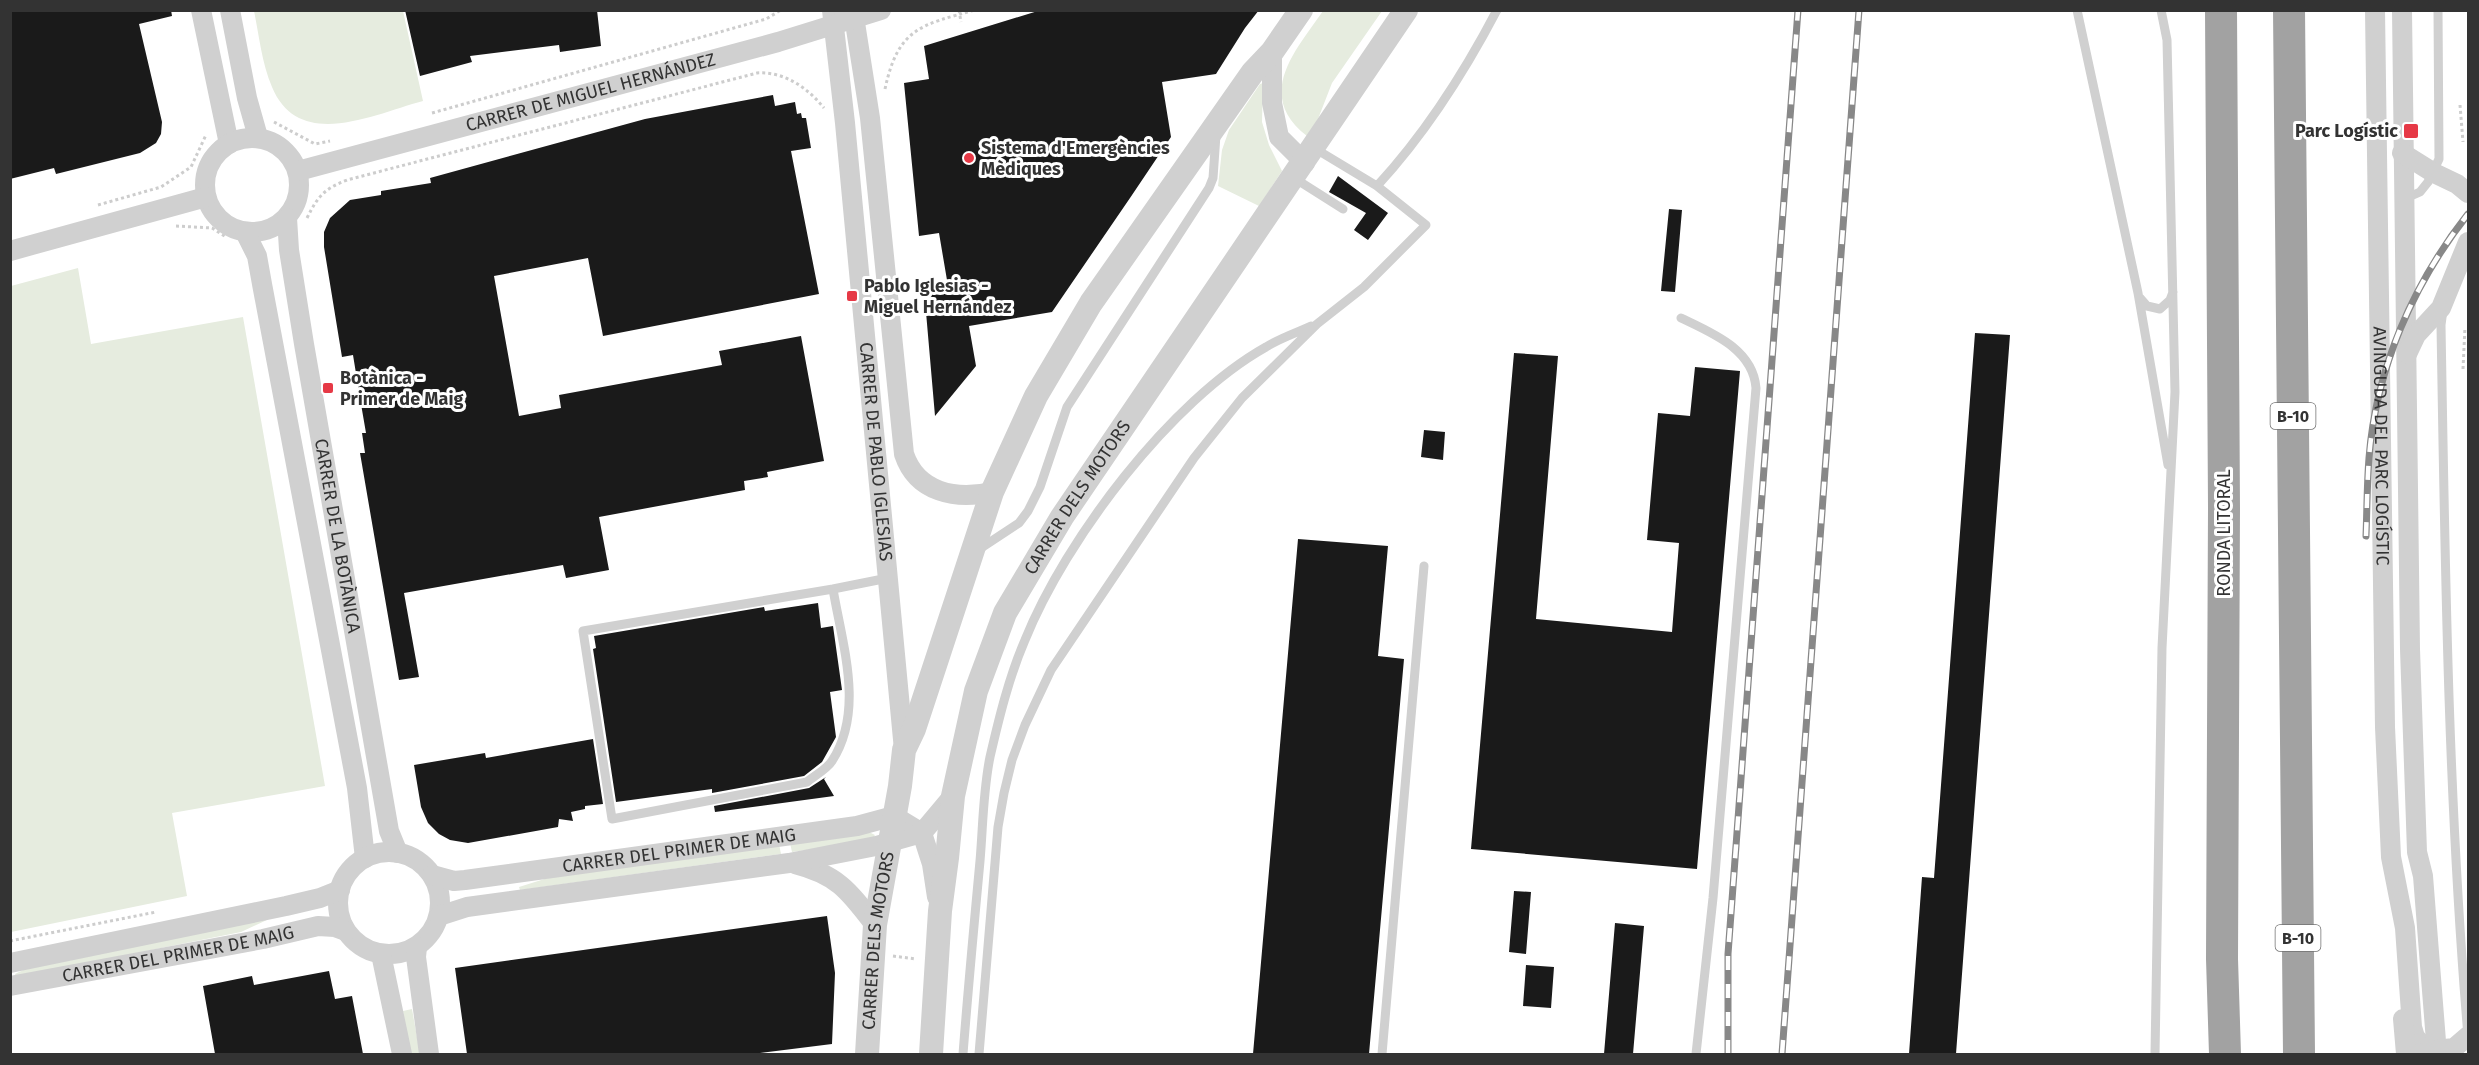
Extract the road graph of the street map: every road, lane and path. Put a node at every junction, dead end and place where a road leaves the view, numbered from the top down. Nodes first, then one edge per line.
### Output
1 (201, 10) edge
2 (230, 10) edge
3 (781, 10) edge
4 (881, 10) edge
5 (975, 10) edge
6 (1302, 10) edge
7 (1406, 10) edge
8 (1497, 10) edge
9 (2077, 10) edge
10 (2161, 10) edge
11 (2221, 10) edge
12 (2289, 10) edge
13 (2375, 10) edge
14 (2402, 10) edge
15 (2438, 10) edge
16 (959, 13) edge
17 (853, 14) edge
18 (833, 18) edge
19 (961, 22) dead end
20 (1272, 52) junction
21 (883, 98) dead end
22 (2460, 105) dead end
23 (826, 111) dead end
24 (269, 117) dead end
25 (422, 117) dead end
26 (1215, 126) junction
27 (206, 130) dead end
28 (258, 137) junction
29 (336, 140) dead end
30 (2463, 142) dead end
31 (229, 144) junction
32 (2402, 153) junction
33 (1304, 163) junction
34 (298, 171) junction
35 (2434, 173) junction
36 (1377, 186) junction
37 (2465, 186) edge
38 (161, 187) dead end
39 (206, 197) junction
40 (2404, 199) junction
41 (1343, 209) dead end
42 (296, 219) junction
43 (171, 226) dead end
44 (237, 235) junction
45 (2469, 242) edge
46 (10, 251) edge
47 (2174, 289) junction
48 (2138, 293) junction
49 (2445, 299) junction
50 (1681, 318) dead end
51 (1317, 324) junction
52 (2465, 327) dead end
53 (2405, 359) junction
54 (2463, 369) dead end
55 (2172, 485) junction
56 (992, 492) junction
57 (973, 554) junction
58 (1424, 566) dead end
59 (888, 578) junction
60 (833, 589) junction
61 (904, 750) junction
62 (952, 796) junction
63 (894, 816) junction
64 (922, 833) junction
65 (889, 843) junction
66 (398, 853) junction
67 (365, 858) junction
68 (789, 862) junction
69 (432, 875) junction
70 (2396, 882) junction
71 (340, 890) junction
72 (940, 911) junction
73 (439, 916) junction
74 (875, 925) junction
75 (346, 931) junction
76 (417, 946) junction
77 (381, 954) junction
78 (885, 955) dead end
79 (919, 959) dead end
80 (10, 963) edge
81 (10, 986) edge
82 (2468, 1036) edge
83 (2431, 1053) edge
84 (402, 1054) edge
85 (429, 1054) edge
86 (867, 1054) edge
87 (931, 1054) edge
88 (963, 1054) edge
89 (979, 1054) edge
90 (1382, 1054) edge
91 (1696, 1054) edge
92 (2155, 1054) edge
93 (2225, 1054) edge
94 (2299, 1054) edge
95 (2406, 1054) edge

1 - 31 street
2 - 28 street
3 - 25 path
4 - 17 street, CARRER DE MIGUEL HERNÁNDEZ
5 - 16 path
6 - 20 street, CARRER DELS MOTORS
7 - 33 street, CARRER DELS MOTORS
8 - 36 lane
9 - 48 lane
10 - 47 lane
11 - 93 highway, RONDA LITORAL
12 - 94 highway, B-10
13 - 70 street, AVINGUDA DEL PARC LOGÍSTIC
14 - 32 street, AVINGUDA DEL PARC LOGÍSTIC
15 - 35 lane
16 - 19 path
16 - 21 path
17 - 18 street, CARRER DE MIGUEL HERNÁNDEZ
17 - 56 street, CARRER DE PABLO IGLESIAS
18 - 34 street, CARRER DE MIGUEL HERNÁNDEZ
18 - 59 street, CARRER DE PABLO IGLESIAS
20 - 26 street, CARRER DELS MOTORS
20 - 33 street
22 - 30 path
23 - 42 path
24 - 29 path
26 - 56 street, CARRER DELS MOTORS
26 - 57 lane, CARRER DELS MOTORS
27 - 38 path
28 - 31 street
28 - 34 street
31 - 39 street
32 - 35 street
32 - 40 street, AVINGUDA DEL PARC LOGÍSTIC
33 - 36 lane
33 - 41 lane
33 - 62 street, CARRER DELS MOTORS
34 - 42 street
35 - 37 street
35 - 40 lane
36 - 51 lane
39 - 44 street
39 - 46 street
40 - 53 street, AVINGUDA DEL PARC LOGÍSTIC
42 - 44 street
42 - 66 street, CARRER DE LA BOTÀNICA
43 - 44 path
44 - 67 street, CARRER DE LA BOTÀNICA
45 - 49 street, AVINGUDA DEL PARC LOGÍSTIC
47 - 48 lane
47 - 55 lane
48 - 55 lane
49 - 53 street, AVINGUDA DEL PARC LOGÍSTIC
49 - 82 lane, AVINGUDA DEL PARC LOGÍSTIC
50 - 91 lane
51 - 88 lane
51 - 89 lane
52 - 54 path
53 - 83 street, AVINGUDA DEL PARC LOGÍSTIC
55 - 92 lane
56 - 57 street, CARRER DELS MOTORS
57 - 61 street, CARRER DELS MOTORS
58 - 90 lane
59 - 60 lane
59 - 61 street, CARRER DE PABLO IGLESIAS
60 - 60 lane
61 - 63 street, CARRER DELS MOTORS
62 - 64 street
62 - 72 street, CARRER DELS MOTORS
63 - 64 street
63 - 65 street, CARRER DELS MOTORS
63 - 69 street, CARRER DEL PRIMER DE MAIG
64 - 65 street, CARRER DEL PRIMER DE MAIG
64 - 72 street
65 - 68 street, CARRER DEL PRIMER DE MAIG
65 - 74 street, CARRER DELS MOTORS
66 - 67 street
66 - 69 street
67 - 71 street
68 - 73 street, CARRER DEL PRIMER DE MAIG
68 - 74 street, CARRER DEL PRIMER DE MAIG
69 - 73 street
70 - 83 street, AVINGUDA DEL PARC LOGÍSTIC
70 - 95 street, AVINGUDA DEL PARC LOGÍSTIC
71 - 75 street
71 - 80 street, CARRER DEL PRIMER DE MAIG
72 - 87 street, CARRER DELS MOTORS
73 - 76 street
74 - 86 street, CARRER DELS MOTORS
75 - 77 street
75 - 81 street, CARRER DEL PRIMER DE MAIG
76 - 77 street
76 - 85 street
77 - 84 street
78 - 79 path, CARRER DELS MOTORS
82 - 83 street

